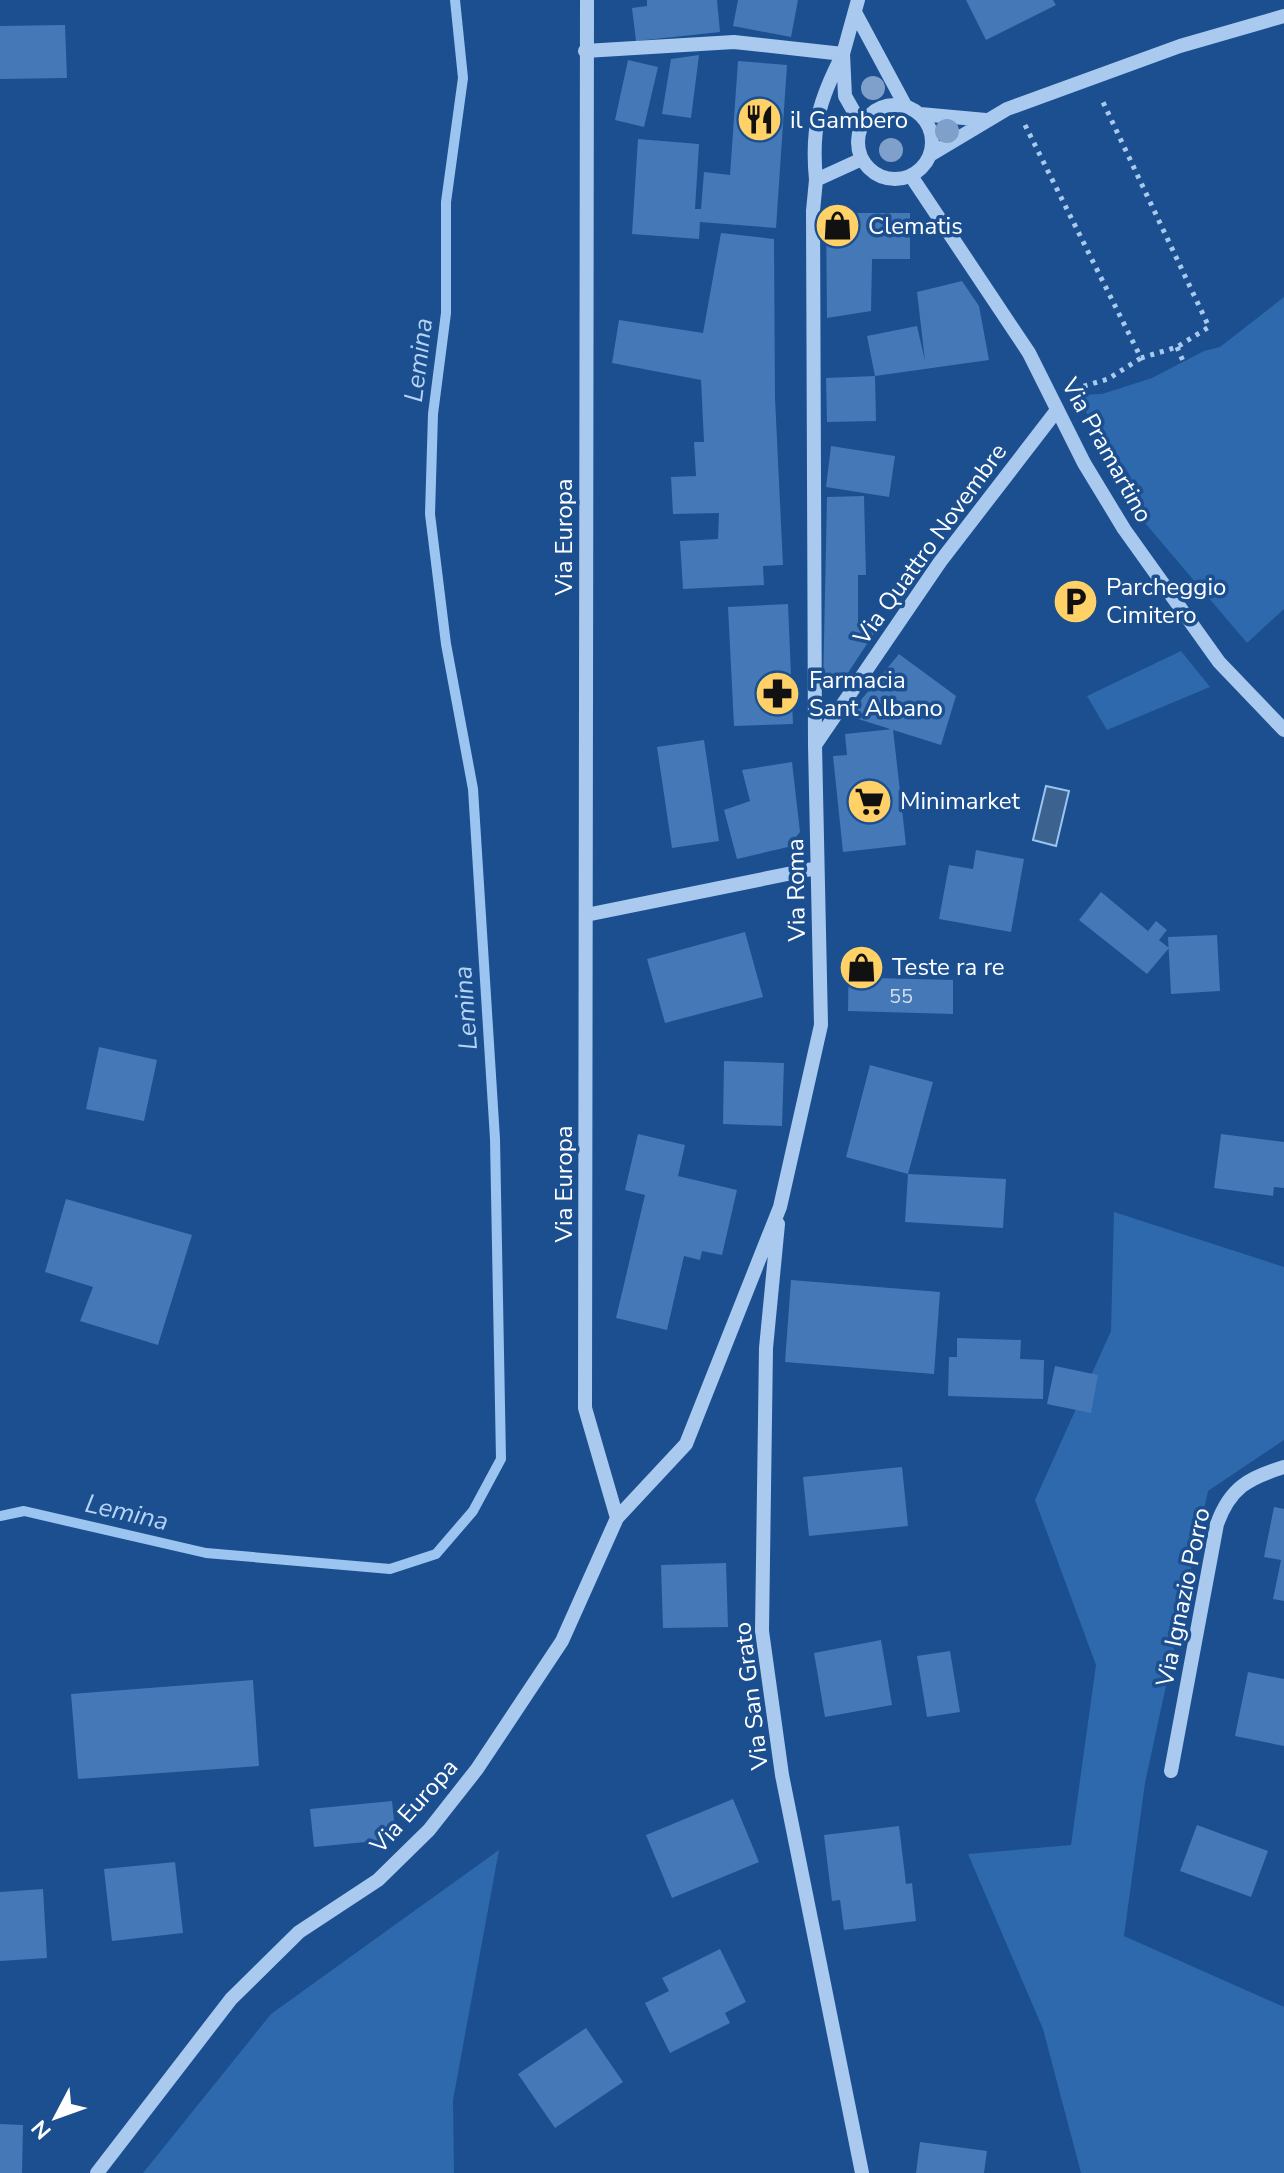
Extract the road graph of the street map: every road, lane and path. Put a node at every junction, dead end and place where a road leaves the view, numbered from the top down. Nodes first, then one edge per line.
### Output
1 (587, 0) edge
2 (857, 7) edge
3 (1284, 16) edge
4 (585, 51) junction
5 (843, 54) junction
6 (1091, 78) junction
7 (1015, 107) junction
8 (913, 110) junction
9 (986, 120) junction
10 (862, 126) junction
11 (930, 155) junction
12 (862, 159) junction
13 (911, 176) junction
14 (816, 180) junction
15 (1177, 347) junction
16 (1141, 358) junction
17 (1183, 361) dead end
18 (1064, 392) dead end
19 (1057, 410) junction
20 (1284, 730) edge
21 (815, 745) junction
22 (817, 868) junction
23 (586, 915) junction
24 (780, 1207) junction
25 (1284, 1467) edge
26 (617, 1518) junction
27 (1171, 1771) dead end
28 (97, 2173) edge
29 (862, 2173) edge

1 - 4 street, Via Europa
2 - 5 street
2 - 8 street
3 - 6 street
4 - 5 street
4 - 23 street, Via Europa
5 - 10 street
5 - 14 street, Via Roma
6 - 7 street
6 - 15 path
7 - 9 street
7 - 16 path
8 - 9 street
8 - 10 street
8 - 11 street
9 - 11 street
10 - 12 street
11 - 13 street
12 - 13 street
12 - 14 street
13 - 19 street, Via Pramartino
14 - 21 street, Via Roma
15 - 16 path
15 - 17 path
16 - 18 path
19 - 20 street, Via Pramartino
19 - 21 street, Via Quattro Novembre
21 - 22 street, Via Roma
22 - 23 street
22 - 24 street, Via Roma
23 - 26 street, Via Europa
24 - 26 street, Via Roma
24 - 29 street, Via San Grato
25 - 27 street, Via Ignazio Porro
26 - 28 street, Via Europa

